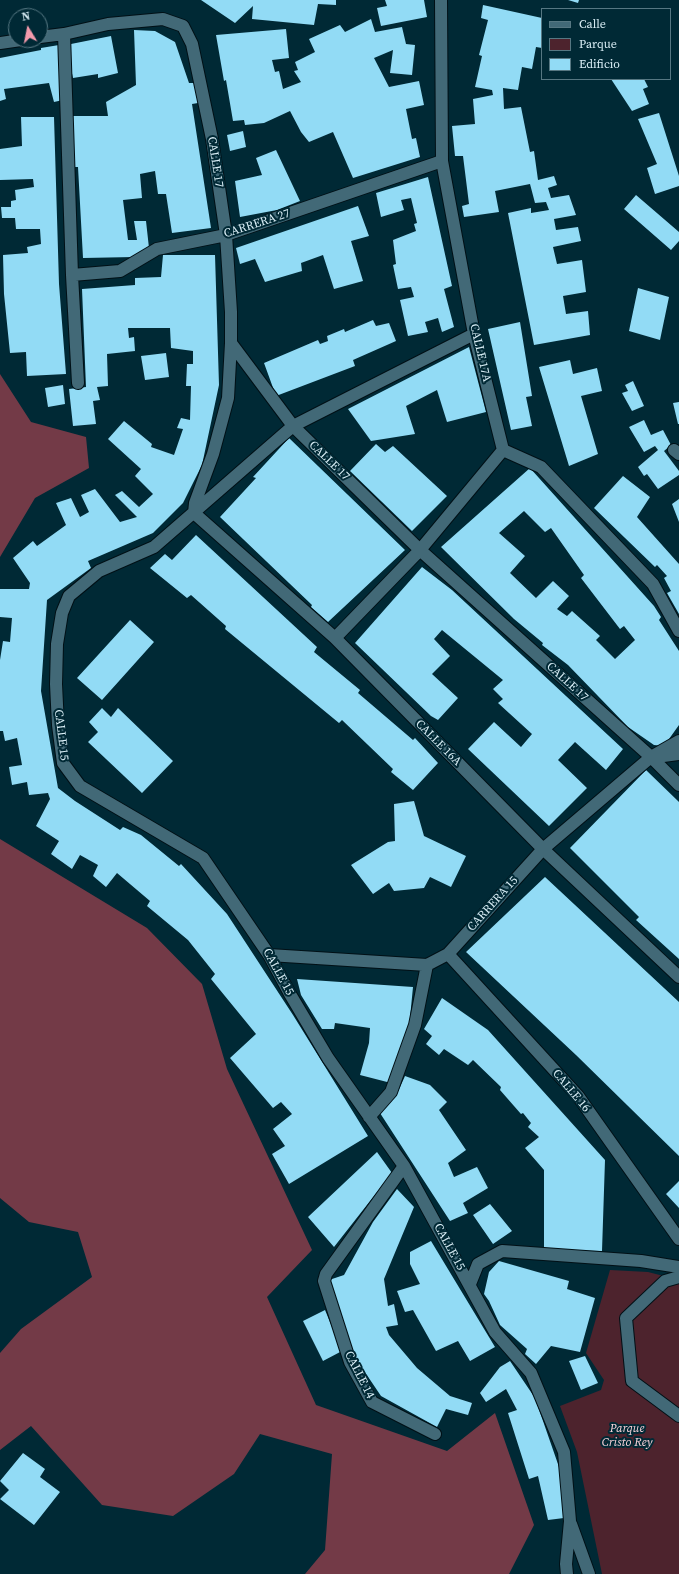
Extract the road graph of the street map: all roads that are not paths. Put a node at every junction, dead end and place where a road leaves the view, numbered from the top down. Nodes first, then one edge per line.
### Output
1 (441, 0) edge
2 (64, 34) junction
3 (48, 36) edge
4 (442, 161) junction
5 (226, 235) junction
6 (72, 275) junction
7 (474, 334) junction
8 (231, 343) junction
9 (78, 383) dead end
10 (293, 426) junction
11 (503, 450) junction
12 (194, 513) junction
13 (420, 550) junction
14 (679, 632) edge
15 (335, 638) junction
16 (679, 742) edge
17 (679, 754) edge
18 (650, 757) junction
19 (679, 785) edge
20 (543, 849) junction
21 (448, 954) junction
22 (269, 955) junction
23 (427, 965) junction
24 (679, 977) edge
25 (369, 1116) junction
26 (404, 1166) junction
27 (679, 1239) edge
28 (679, 1267) edge
29 (679, 1277) edge
30 (470, 1284) junction
31 (679, 1416) edge
32 (435, 1434) dead end
33 (570, 1520) junction
34 (567, 1574) edge
35 (589, 1574) edge

1 - 4 street, CALLE 17A
2 - 3 street
2 - 5 street, CALLE 17
2 - 6 street
4 - 5 street, CARRERA 27
4 - 7 street, CALLE 17A
5 - 6 street, CARRERA 27
5 - 8 street, CALLE 17
6 - 9 street
7 - 10 street, CALLE 15
7 - 11 street, CALLE 17A
8 - 10 street, CALLE 17
8 - 12 street
10 - 12 street, CALLE 15
10 - 13 street, CALLE 17
11 - 13 street
11 - 14 street
12 - 15 street, CALLE 16A
12 - 22 street, CALLE 15
13 - 15 street
13 - 18 street, CALLE 17
15 - 20 street, CALLE 16A
16 - 18 street, CARRERA 15
17 - 18 street
18 - 19 street, CALLE 17
18 - 20 street, CARRERA 15
20 - 21 street, CARRERA 15
20 - 24 street, CALLE 16A
21 - 23 street, CARRERA 15
21 - 27 street, CALLE 16
22 - 23 street
22 - 25 street, CALLE 15
23 - 25 street
25 - 26 street, CALLE 15
26 - 30 street, CALLE 15
26 - 32 street, CALLE 14
28 - 30 street
29 - 31 street
30 - 33 street, CALLE 15
33 - 34 street
33 - 35 street

